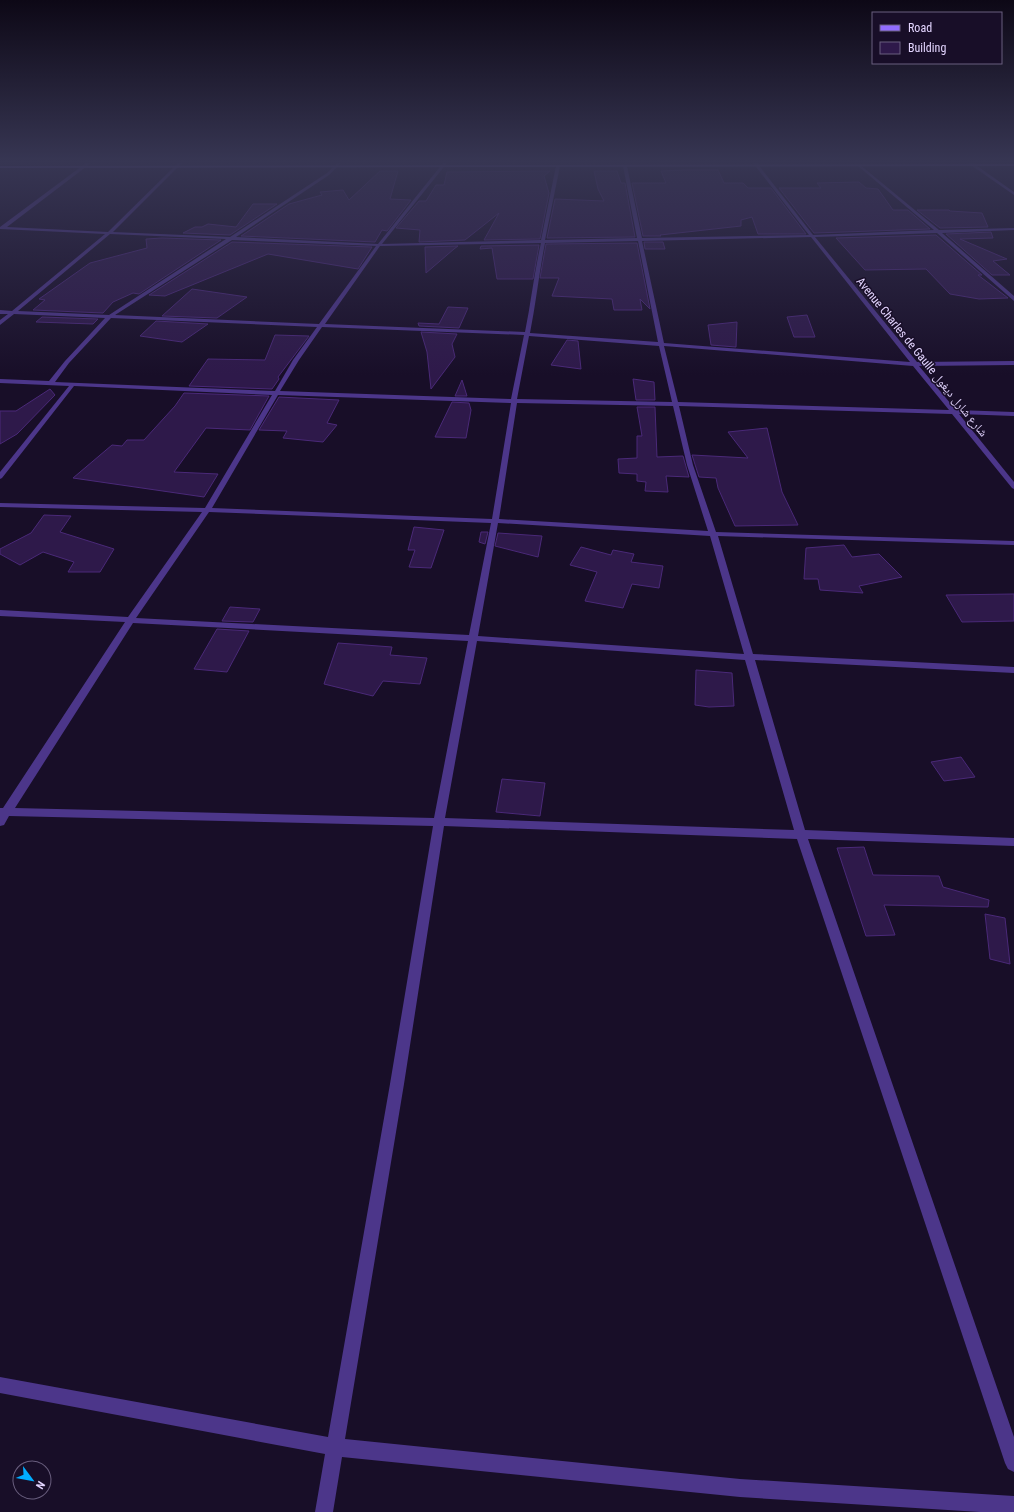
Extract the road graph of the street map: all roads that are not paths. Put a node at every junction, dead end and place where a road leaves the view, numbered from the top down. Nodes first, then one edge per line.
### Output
1 (108, 234) edge
2 (143, 234) edge
3 (241, 234) edge
4 (388, 234) edge
5 (545, 234) edge
6 (638, 234) edge
7 (810, 234) edge
8 (889, 234) edge
9 (940, 234) edge
10 (812, 236) junction
11 (235, 238) junction
12 (639, 240) junction
13 (543, 242) junction
14 (379, 245) junction
15 (1014, 299) edge
16 (0, 312) edge
17 (14, 312) junction
18 (110, 317) junction
19 (0, 323) edge
20 (320, 326) junction
21 (527, 334) junction
22 (660, 344) junction
23 (1014, 362) edge
24 (915, 364) junction
25 (0, 381) edge
26 (51, 382) junction
27 (73, 384) junction
28 (275, 393) junction
29 (514, 401) junction
30 (674, 404) junction
31 (953, 412) junction
32 (1014, 414) edge
33 (0, 477) edge
34 (1014, 487) edge
35 (0, 505) edge
36 (207, 510) junction
37 (495, 522) junction
38 (713, 534) junction
39 (1014, 543) edge
40 (0, 613) edge
41 (131, 619) junction
42 (473, 638) junction
43 (748, 657) junction
44 (1014, 670) edge
45 (3, 812) edge
46 (0, 822) edge
47 (439, 822) junction
48 (801, 834) junction
49 (1014, 842) edge
50 (0, 1385) edge
51 (335, 1447) junction
52 (1014, 1463) edge
53 (1014, 1505) edge
54 (324, 1512) edge

1 - 17 street
2 - 11 street
3 - 11 street
4 - 14 street
5 - 13 street
6 - 12 street
7 - 10 street, Avenue Charles de Gaulle شارع شارل ديغول
8 - 10 street
9 - 15 street
10 - 12 street
10 - 24 street, Avenue Charles de Gaulle شارع شارل ديغول
11 - 14 street
11 - 18 street
12 - 13 street
12 - 22 street
13 - 14 street
13 - 21 street
14 - 20 street
16 - 17 street
17 - 18 street
17 - 19 street
18 - 20 street
18 - 26 street
20 - 21 street
20 - 28 street
21 - 22 street
21 - 29 street
22 - 24 street
22 - 30 street
23 - 24 street
24 - 31 street, Avenue Charles de Gaulle شارع شارل ديغول
25 - 26 street
26 - 27 street
27 - 28 street
27 - 33 street
28 - 29 street
28 - 36 street
29 - 30 street
29 - 37 street
30 - 31 street
30 - 38 street
31 - 32 street
31 - 34 street, Avenue Charles de Gaulle شارع شارل ديغول
35 - 36 street
36 - 37 street
36 - 41 street
37 - 38 street
37 - 42 street
38 - 39 street
38 - 43 street
40 - 41 street
41 - 42 street
41 - 45 street
42 - 43 street
42 - 47 street
43 - 44 street
43 - 48 street
45 - 46 street
45 - 47 street
47 - 48 street
47 - 51 street
48 - 49 street
48 - 52 street
50 - 51 street
51 - 53 street
51 - 54 street

